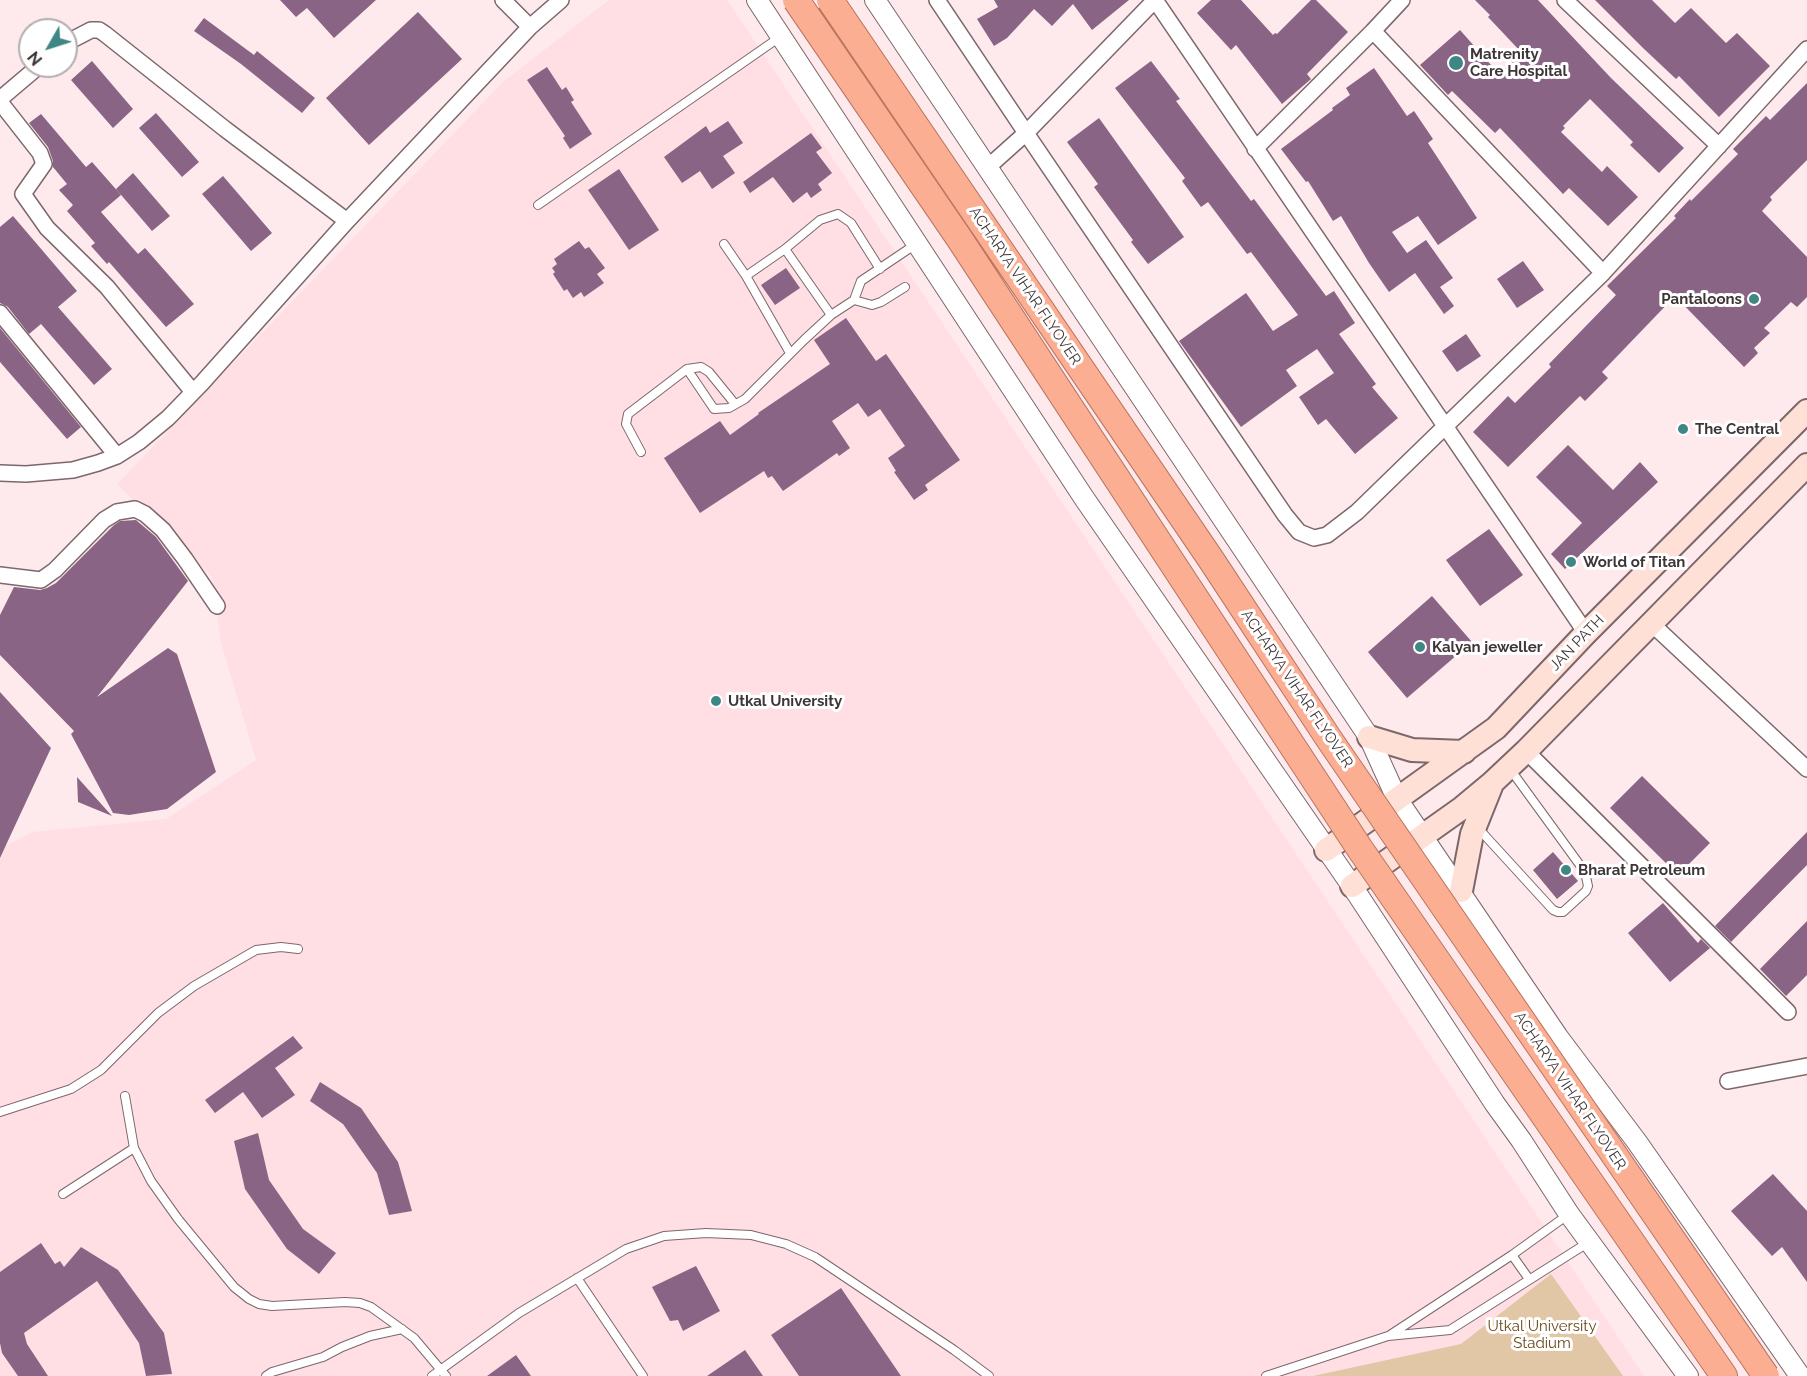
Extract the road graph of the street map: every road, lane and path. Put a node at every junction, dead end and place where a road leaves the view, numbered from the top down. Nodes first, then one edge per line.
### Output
1 (503, 0) edge
2 (561, 0) edge
3 (757, 0) edge
4 (796, 0) edge
5 (830, 0) edge
6 (875, 0) edge
7 (938, 0) edge
8 (1155, 0) edge
9 (1402, 0) edge
10 (1565, 0) edge
11 (530, 27) junction
12 (1373, 31) junction
13 (78, 36) edge
14 (781, 37) junction
15 (1807, 49) edge
16 (26, 78) edge
17 (0, 101) edge
18 (1026, 133) junction
19 (1719, 146) junction
20 (1255, 149) junction
21 (987, 168) junction
22 (538, 205) dead end
23 (347, 221) junction
24 (918, 243) junction
25 (724, 244) dead end
26 (785, 249) junction
27 (880, 269) junction
28 (1603, 273) junction
29 (746, 276) junction
30 (905, 287) dead end
31 (854, 300) junction
32 (0, 314) edge
33 (831, 315) junction
34 (790, 353) junction
35 (687, 369) junction
36 (193, 392) junction
37 (735, 404) junction
38 (1807, 411) edge
39 (1446, 426) junction
40 (641, 452) dead end
41 (117, 456) junction
42 (1807, 465) edge
43 (0, 473) edge
44 (0, 575) edge
45 (217, 606) dead end
46 (1652, 624) junction
47 (1586, 633) junction
48 (1369, 737) junction
49 (1526, 751) junction
50 (1464, 752) junction
51 (1509, 767) junction
52 (1807, 769) edge
53 (1492, 783) junction
54 (1397, 799) junction
55 (1476, 825) junction
56 (1422, 835) junction
57 (1326, 850) junction
58 (1353, 886) junction
59 (1461, 891) junction
60 (298, 949) dead end
61 (1788, 1012) dead end
62 (1807, 1066) edge
63 (1728, 1081) dead end
64 (125, 1096) dead end
65 (0, 1112) edge
66 (134, 1148) junction
67 (63, 1194) dead end
68 (1569, 1214) junction
69 (1589, 1242) junction
70 (1512, 1255) junction
71 (577, 1278) junction
72 (1529, 1279) junction
73 (402, 1329) junction
74 (1388, 1336) junction
75 (444, 1373) edge
76 (266, 1376) edge
77 (432, 1376) edge
78 (643, 1376) edge
79 (989, 1376) edge
80 (1266, 1376) edge
81 (1688, 1376) edge
82 (1724, 1376) edge
83 (1766, 1376) edge
84 (1800, 1376) edge

1 - 11 street
2 - 11 street
3 - 14 street
4 - 82 highway, ACHARYA VIHAR FLYOVER, bridge
5 - 83 highway, ACHARYA VIHAR FLYOVER, bridge
6 - 21 street
7 - 18 street
8 - 18 street
8 - 20 street
9 - 12 street
10 - 19 street
11 - 23 street
12 - 20 street
12 - 28 street
13 - 23 street
14 - 22 lane
14 - 24 street
15 - 19 street
16 - 17 street
17 - 36 street
18 - 21 street
18 - 39 street
19 - 28 street
20 - 39 street
21 - 48 street
23 - 36 street
24 - 27 lane
24 - 57 street
25 - 29 lane
26 - 27 lane
26 - 29 lane
26 - 33 lane
27 - 31 lane
28 - 39 street
29 - 34 lane
30 - 31 lane
31 - 33 lane
32 - 41 street
33 - 34 lane
34 - 37 lane
35 - 37 lane
35 - 37 lane
35 - 40 lane
36 - 41 street
38 - 47 main road, JAN PATH
39 - 47 street
41 - 43 street
42 - 46 main road
44 - 45 street
46 - 49 main road
46 - 52 street
47 - 50 main road, JAN PATH
48 - 50 main road
48 - 54 street
49 - 51 main road
49 - 61 street
50 - 54 main road, JAN PATH
51 - 53 main road
51 - 55 lane
53 - 55 main road
53 - 56 main road
54 - 56 street
54 - 57 main road, JAN PATH
55 - 59 main road
56 - 58 main road
56 - 59 street
57 - 58 street
58 - 68 street
59 - 84 street
60 - 65 lane
62 - 63 street
64 - 66 lane
66 - 67 lane
66 - 73 lane
68 - 69 street
68 - 70 lane
69 - 72 lane
69 - 81 street
70 - 72 lane
70 - 74 lane
71 - 75 lane
71 - 78 lane
71 - 79 lane
72 - 74 lane
73 - 75 lane
73 - 76 lane
74 - 80 lane
75 - 77 lane

